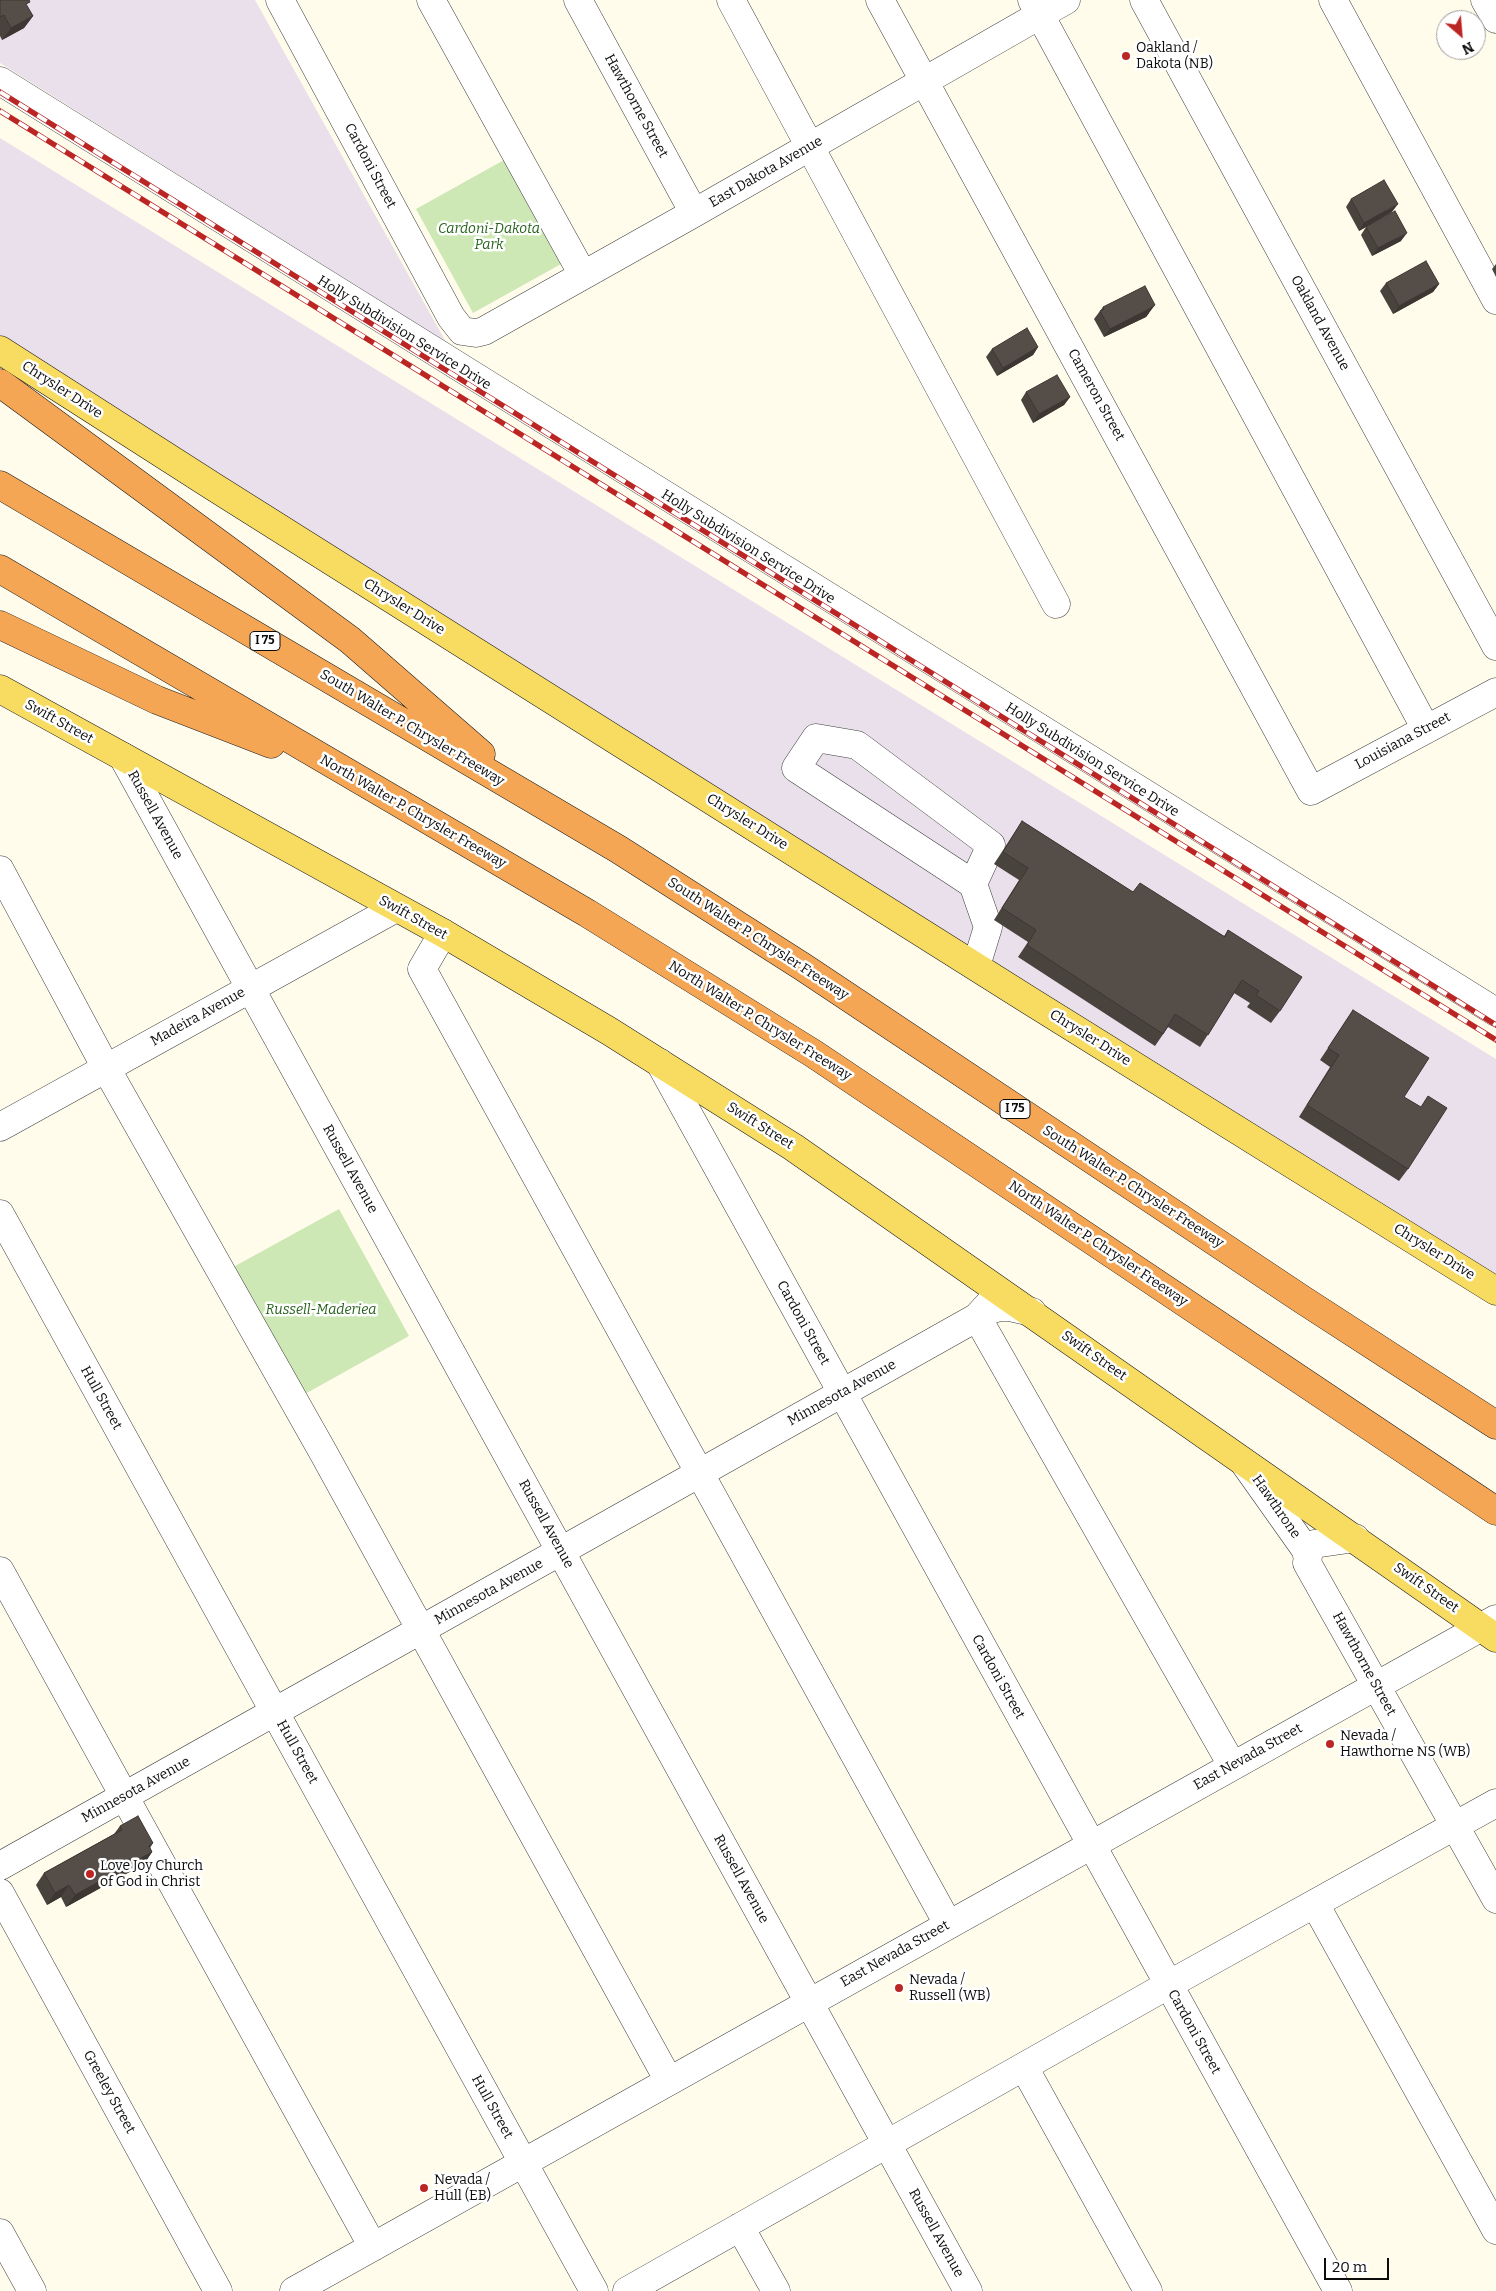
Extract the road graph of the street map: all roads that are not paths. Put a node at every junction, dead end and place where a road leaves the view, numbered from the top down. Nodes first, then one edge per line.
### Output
1 (280, 0) edge
2 (431, 0) edge
3 (578, 0) edge
4 (731, 0) edge
5 (880, 0) edge
6 (1066, 0) edge
7 (1144, 0) edge
8 (1333, 0) edge
9 (1486, 0) edge
10 (1036, 7) edge
11 (1496, 19) edge
12 (0, 81) edge
13 (925, 81) junction
14 (810, 147) junction
15 (694, 213) junction
16 (583, 275) junction
17 (1496, 300) edge
18 (462, 331) joint
19 (0, 350) edge
20 (0, 384) edge
21 (0, 485) edge
22 (0, 569) edge
23 (1056, 604) dead end
24 (0, 625) edge
25 (1496, 646) edge
26 (0, 689) edge
27 (1496, 692) edge
28 (1426, 730) junction
29 (123, 757) junction
30 (343, 771) junction
31 (1311, 791) joint
32 (531, 798) junction
33 (0, 870) edge
34 (973, 884) junction
35 (396, 908) junction
36 (443, 934) junction
37 (976, 966) junction
38 (250, 988) junction
39 (1496, 1012) edge
40 (660, 1063) junction
41 (106, 1068) junction
42 (0, 1127) edge
43 (0, 1214) edge
44 (1000, 1291) junction
45 (1496, 1291) edge
46 (1032, 1312) junction
47 (977, 1317) junction
48 (842, 1393) junction
49 (1496, 1425) edge
50 (1243, 1460) junction
51 (700, 1474) junction
52 (1496, 1511) edge
53 (1355, 1538) junction
54 (561, 1552) junction
55 (1307, 1555) junction
56 (0, 1571) edge
57 (1491, 1628) edge
58 (421, 1630) junction
59 (1375, 1686) junction
60 (275, 1713) junction
61 (1232, 1765) junction
62 (125, 1796) junction
63 (1496, 1803) edge
64 (1454, 1827) junction
65 (1090, 1844) junction
66 (0, 1866) edge
67 (0, 1893) edge
68 (1496, 1899) edge
69 (1315, 1904) junction
70 (948, 1924) junction
71 (1168, 1985) junction
72 (809, 2002) junction
73 (1024, 2067) junction
74 (669, 2081) junction
75 (887, 2143) junction
76 (523, 2163) junction
77 (740, 2227) junction
78 (1496, 2230) edge
79 (0, 2233) edge
80 (373, 2247) junction
81 (32, 2291) edge
82 (218, 2291) edge
83 (294, 2291) edge
84 (594, 2291) edge
85 (627, 2291) edge
86 (776, 2291) edge
87 (968, 2291) edge
88 (1148, 2291) edge
89 (1338, 2291) edge

1 - 18 street, Cardoni Street
2 - 16 street
3 - 15 street, Hawthorne Street
4 - 14 street
5 - 13 street, Cameron Street
6 - 10 street, East Dakota Avenue
7 - 25 street, Oakland Avenue
8 - 17 street
9 - 11 street
10 - 13 street, East Dakota Avenue
10 - 28 street
12 - 39 street, Holly Subdivision Service Drive
13 - 14 street, East Dakota Avenue
13 - 31 street, Cameron Street
14 - 15 street, East Dakota Avenue
14 - 23 street
15 - 16 street, East Dakota Avenue
16 - 18 street, East Dakota Avenue
19 - 37 main road, Chrysler Drive
20 - 32 highway
21 - 32 highway, South Walter P. Chrysler Freeway / I 75
22 - 30 highway, North Walter P. Chrysler Freeway
24 - 30 highway
26 - 29 main road, Swift Street
27 - 28 street, Louisiana Street
28 - 31 street, Louisiana Street
29 - 35 main road, Swift Street
29 - 38 street, Russell Avenue
30 - 52 highway, North Walter P. Chrysler Freeway
32 - 49 highway, South Walter P. Chrysler Freeway / I 75
33 - 41 street
34 - 34 street
34 - 37 street
35 - 36 main road, Swift Street
35 - 38 street, Madeira Avenue
36 - 40 main road, Swift Street
36 - 51 street
37 - 45 main road, Chrysler Drive
38 - 41 street, Madeira Avenue
38 - 54 street, Russell Avenue
40 - 44 main road, Swift Street
40 - 48 street, Cardoni Street
41 - 42 street, Madeira Avenue
41 - 58 street
43 - 60 street, Hull Street
44 - 46 main road, Swift Street
44 - 47 street, Minnesota Avenue
46 - 47 street, Minnesota Avenue
46 - 50 main road, Swift Street
47 - 48 street, Minnesota Avenue
47 - 61 street
48 - 51 street, Minnesota Avenue
48 - 65 street, Cardoni Street
50 - 53 main road, Swift Street
50 - 55 street, Hawthrone
51 - 54 street, Minnesota Avenue
51 - 70 street
53 - 55 street
53 - 57 main road, Swift Street
54 - 58 street, Minnesota Avenue
54 - 72 street, Russell Avenue
55 - 59 street, Hawthorne Street
56 - 62 street
57 - 59 street, East Nevada Street
58 - 60 street, Minnesota Avenue
58 - 74 street
59 - 61 street, East Nevada Street
59 - 64 street, Hawthorne Street
60 - 62 street, Minnesota Avenue
60 - 76 street, Hull Street
61 - 65 street, East Nevada Street
62 - 66 street, Minnesota Avenue
62 - 80 street
63 - 64 street
64 - 68 street, Hawthorne Street
64 - 69 street
65 - 70 street, East Nevada Street
65 - 71 street, Cardoni Street
67 - 82 street, Greeley Street
69 - 71 street
69 - 78 street
70 - 72 street, East Nevada Street
71 - 73 street
71 - 89 street, Cardoni Street
72 - 74 street, East Nevada Street
72 - 75 street, Russell Avenue
73 - 75 street
73 - 88 street
74 - 76 street, East Nevada Street
75 - 77 street
75 - 87 street, Russell Avenue
76 - 80 street, East Nevada Street
76 - 84 street, Hull Street
77 - 85 street
77 - 86 street
79 - 81 street
80 - 83 street, East Nevada Street

